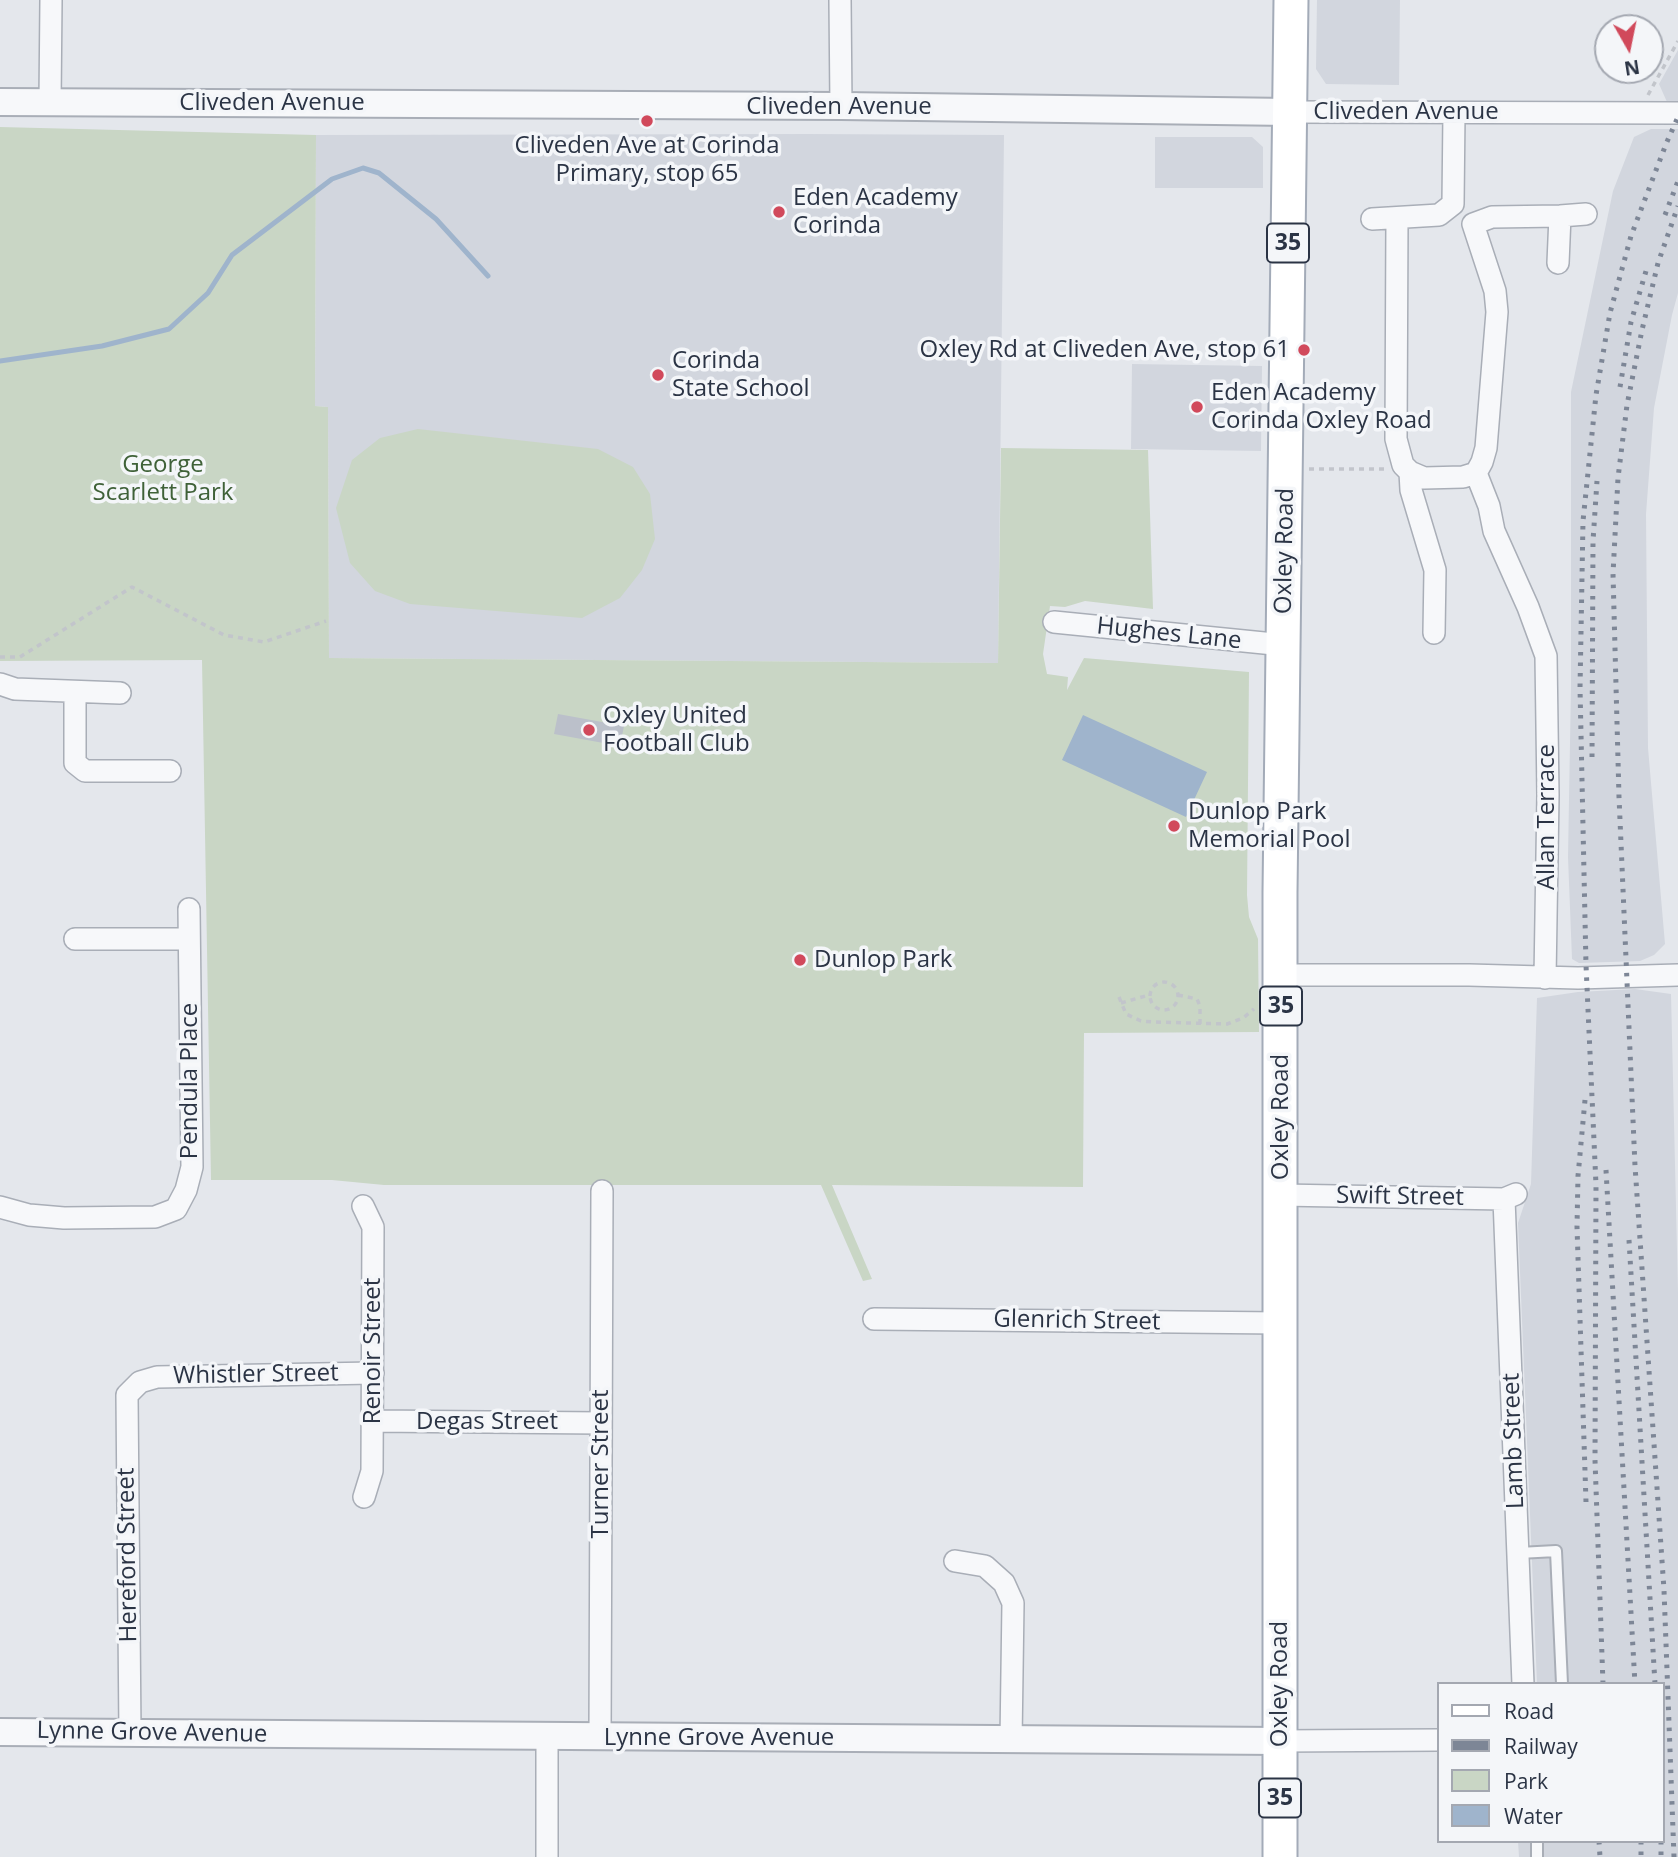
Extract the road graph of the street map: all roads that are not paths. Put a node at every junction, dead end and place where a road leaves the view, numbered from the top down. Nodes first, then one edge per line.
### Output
1 (51, 0) edge
2 (840, 0) edge
3 (1290, 0) edge
4 (0, 102) edge
5 (50, 102) junction
6 (841, 107) junction
7 (1290, 112) junction
8 (1454, 113) junction
9 (1678, 113) edge
10 (1453, 204) junction
11 (1586, 214) dead end
12 (1560, 216) junction
13 (1397, 218) junction
14 (1372, 219) dead end
15 (1473, 224) junction
16 (1558, 263) dead end
17 (1406, 469) junction
18 (1476, 473) junction
19 (1054, 622) dead end
20 (1434, 633) dead end
21 (1284, 645) junction
22 (0, 684) edge
23 (75, 692) junction
24 (120, 692) dead end
25 (170, 771) dead end
26 (189, 909) dead end
27 (75, 939) dead end
28 (189, 939) junction
29 (1281, 975) junction
30 (1678, 975) edge
31 (1545, 978) junction
32 (602, 1191) dead end
33 (1281, 1195) junction
34 (1511, 1196) joint
35 (363, 1206) dead end
36 (0, 1207) edge
37 (874, 1319) dead end
38 (1280, 1323) junction
39 (373, 1373) junction
40 (140, 1382) joint
41 (373, 1421) junction
42 (601, 1423) junction
43 (364, 1497) dead end
44 (1519, 1553) junction
45 (955, 1561) dead end
46 (1523, 1682) edge
47 (1562, 1682) edge
48 (0, 1732) edge
49 (130, 1734) junction
50 (547, 1737) junction
51 (600, 1737) junction
52 (1011, 1740) junction
53 (1436, 1740) edge
54 (1280, 1741) junction
55 (547, 1857) edge
56 (1280, 1857) edge

1 - 5 street
2 - 6 street
3 - 7 main road, Oxley Road / 35
4 - 5 street, Cliveden Avenue
5 - 6 street, Cliveden Avenue
6 - 7 street, Cliveden Avenue
7 - 8 street, Cliveden Avenue
7 - 21 main road, Oxley Road / 35
8 - 9 street, Cliveden Avenue
8 - 10 street
10 - 13 street
10 - 15 street
11 - 12 street
12 - 15 street
12 - 16 street
13 - 14 street
13 - 17 street
15 - 18 street
17 - 18 street
17 - 20 street
18 - 31 street, Allan Terrace
19 - 21 street, Hughes Lane
21 - 29 main road, Oxley Road / 35
22 - 23 street
23 - 24 street
23 - 25 street
26 - 28 street, Pendula Place
27 - 28 street
28 - 36 street, Pendula Place
29 - 31 street
29 - 33 main road, Oxley Road / 35
30 - 31 street
32 - 42 street, Turner Street
33 - 34 street, Swift Street
33 - 38 main road, Oxley Road / 35
34 - 44 street, Lamb Street
35 - 39 street, Renoir Street
37 - 38 street, Glenrich Street
38 - 54 main road, Oxley Road / 35
39 - 40 street, Whistler Street
39 - 41 street, Renoir Street
40 - 49 street, Hereford Street
41 - 42 street, Degas Street
41 - 43 street, Renoir Street
42 - 51 street, Turner Street
44 - 46 street, Lamb Street
44 - 47 lane
45 - 52 street
48 - 49 street, Lynne Grove Avenue
49 - 50 street, Lynne Grove Avenue
50 - 51 street, Lynne Grove Avenue
50 - 55 street
51 - 52 street, Lynne Grove Avenue
52 - 54 street, Lynne Grove Avenue
53 - 54 street, Lynne Grove Avenue
54 - 56 main road, Oxley Road / 35

